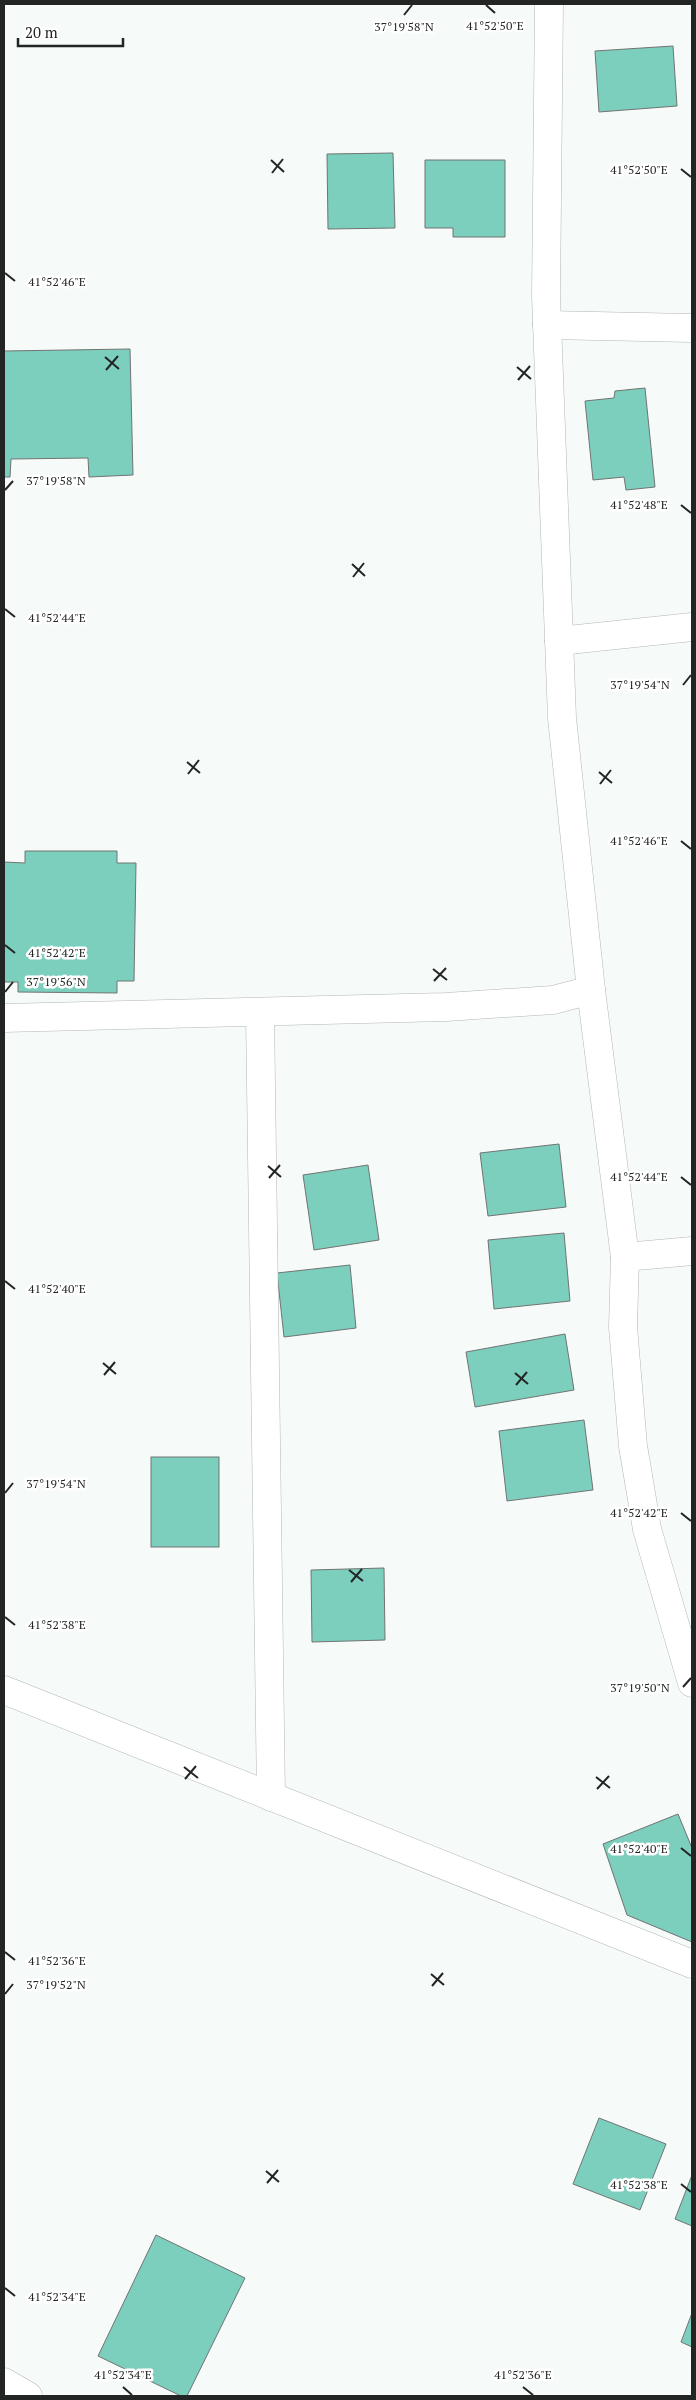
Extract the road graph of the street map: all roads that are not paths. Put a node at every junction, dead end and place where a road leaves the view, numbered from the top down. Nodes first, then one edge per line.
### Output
1 (549, 4) edge
2 (546, 325) junction
3 (692, 328) edge
4 (692, 627) edge
5 (559, 641) junction
6 (590, 990) junction
7 (260, 1012) junction
8 (4, 1018) edge
9 (692, 1251) edge
10 (625, 1256) junction
11 (692, 1682) edge
12 (4, 1690) edge
13 (271, 1797) junction
14 (692, 1964) edge
15 (4, 2382) edge
16 (28, 2396) edge

1 - 2 street
2 - 3 street
2 - 5 street
4 - 5 street
5 - 6 street
6 - 7 street
6 - 10 street
7 - 8 street
7 - 13 street
9 - 10 street
10 - 11 street
12 - 13 street
13 - 14 street
15 - 16 street

